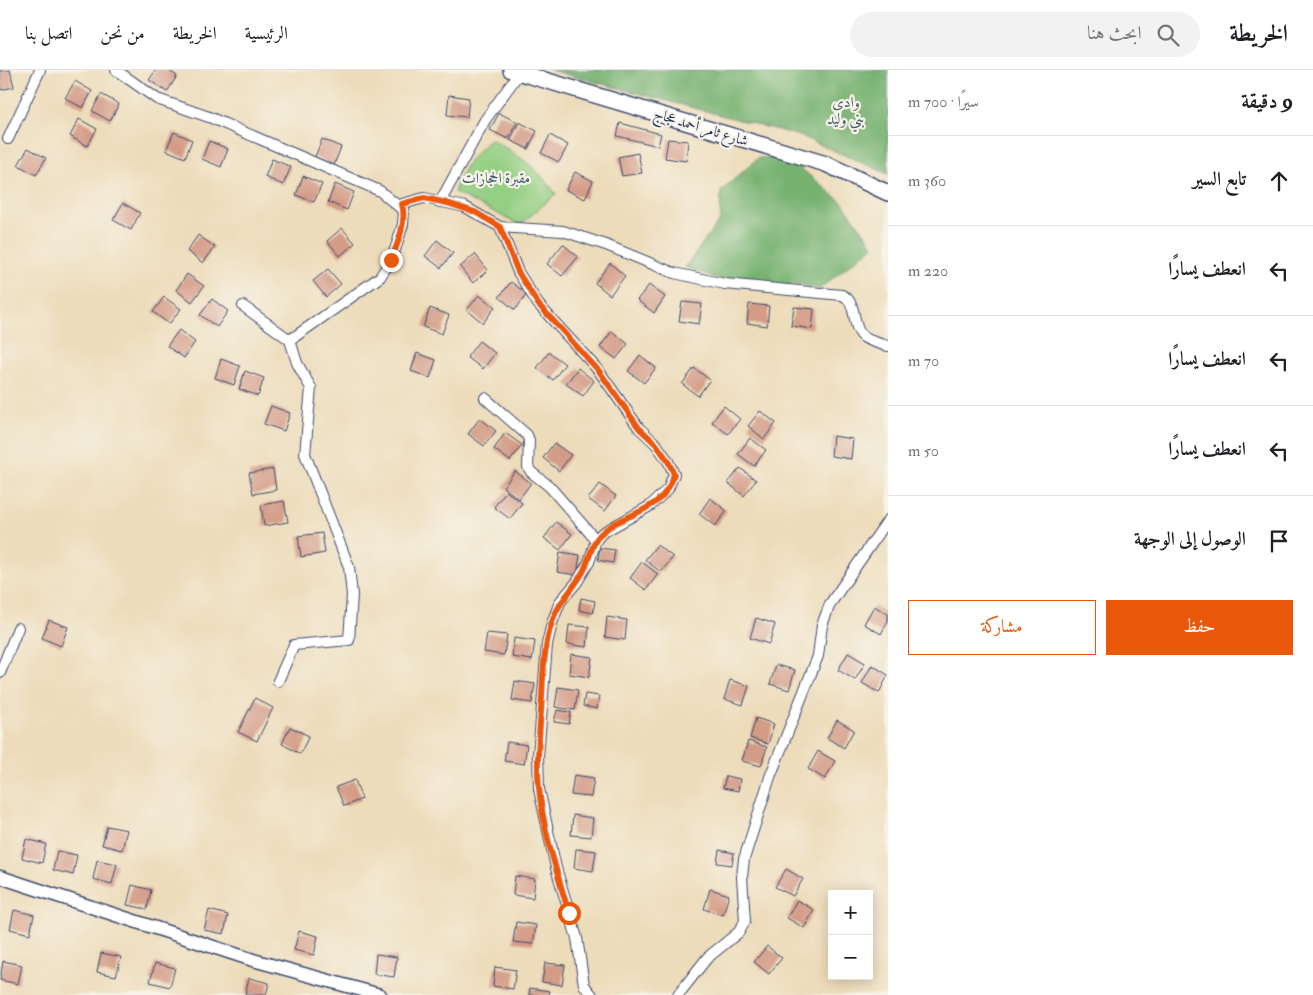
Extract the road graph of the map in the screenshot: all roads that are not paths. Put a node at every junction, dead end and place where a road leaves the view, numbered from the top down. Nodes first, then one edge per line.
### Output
1 (40, 70) edge
2 (116, 70) edge
3 (515, 71) edge
4 (8, 139) dead end
5 (888, 193) edge
6 (440, 202) junction
7 (404, 211) junction
8 (500, 227) junction
9 (243, 306) dead end
10 (290, 340) junction
11 (888, 346) edge
12 (486, 398) dead end
13 (888, 520) edge
14 (596, 540) junction
15 (18, 628) dead end
16 (0, 673) edge
17 (278, 680) dead end
18 (0, 877) edge
19 (380, 995) edge
20 (592, 995) edge
21 (678, 995) edge

1 - 4 street
2 - 7 street
3 - 5 main road, شارع ثامر أحمد عجاج
3 - 6 street
6 - 7 street
6 - 8 street
7 - 10 street
8 - 11 street
8 - 14 street
9 - 10 street
10 - 17 street
12 - 14 street
13 - 21 street
14 - 20 street
15 - 16 street
18 - 19 street

